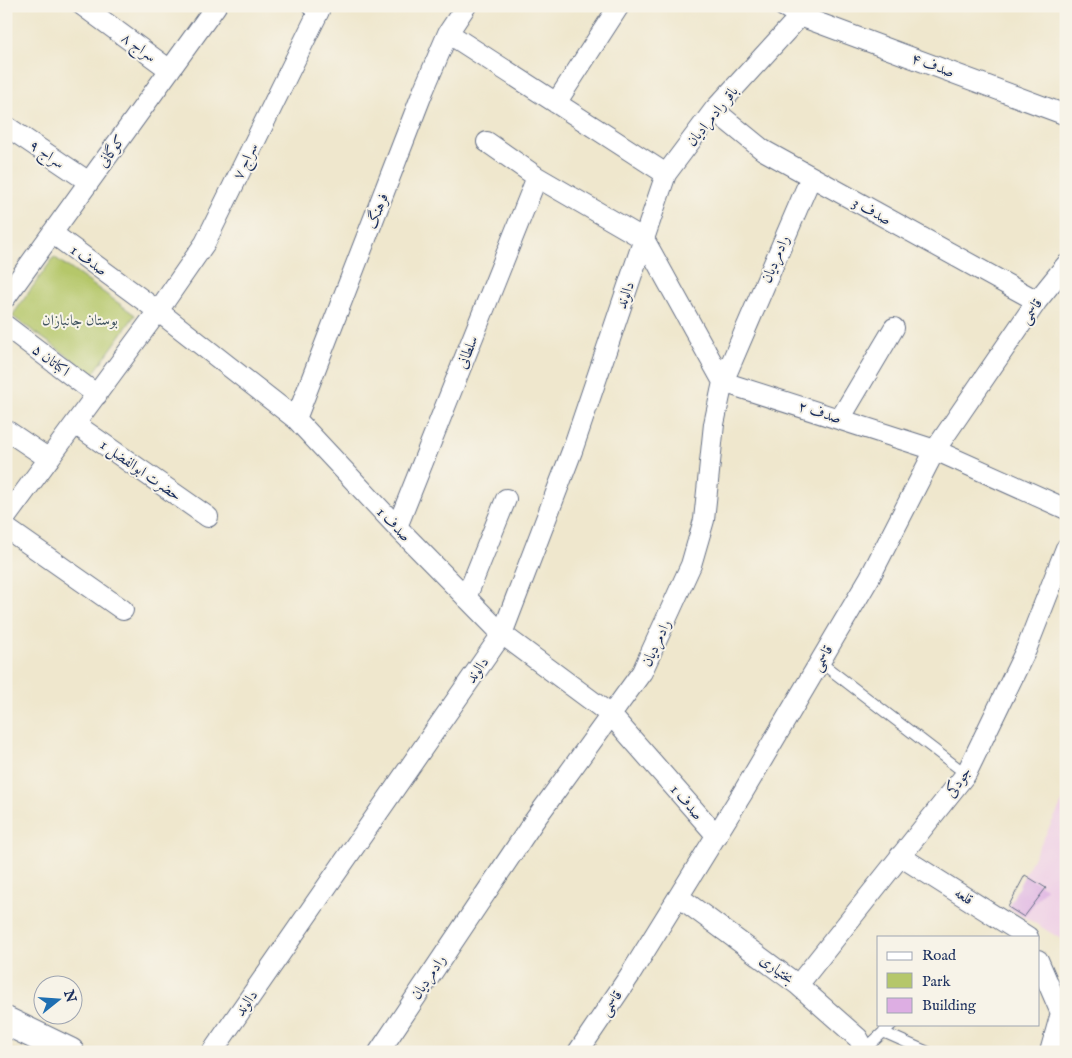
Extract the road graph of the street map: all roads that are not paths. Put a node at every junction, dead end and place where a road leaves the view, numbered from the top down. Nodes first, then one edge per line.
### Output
1 (83, 6) edge
2 (216, 6) edge
3 (312, 6) edge
4 (466, 6) edge
5 (619, 6) edge
6 (795, 9) edge
7 (448, 33) junction
8 (170, 70) junction
9 (556, 103) junction
10 (714, 110) junction
11 (1066, 115) edge
12 (6, 126) edge
13 (487, 142) dead end
14 (666, 174) junction
15 (811, 177) junction
16 (537, 178) junction
17 (89, 182) junction
18 (52, 233) junction
19 (644, 239) junction
20 (1066, 265) edge
21 (6, 297) edge
22 (1037, 301) junction
23 (158, 311) junction
24 (6, 326) edge
25 (894, 328) dead end
26 (723, 382) junction
27 (97, 394) junction
28 (296, 419) junction
29 (840, 419) junction
30 (75, 424) junction
31 (6, 430) edge
32 (935, 450) junction
33 (49, 459) junction
34 (506, 499) dead end
35 (1066, 508) edge
36 (6, 517) edge
37 (208, 517) dead end
38 (397, 527) junction
39 (6, 528) edge
40 (1066, 548) edge
41 (466, 598) junction
42 (123, 610) dead end
43 (502, 634) junction
44 (820, 662) junction
45 (611, 715) junction
46 (966, 774) junction
47 (717, 836) junction
48 (900, 856) junction
49 (679, 897) junction
50 (1026, 936) edge
51 (1040, 965) edge
52 (798, 984) junction
53 (6, 1021) edge
54 (890, 1026) edge
55 (883, 1032) junction
56 (70, 1052) edge
57 (212, 1052) edge
58 (378, 1052) edge
59 (578, 1052) edge
60 (862, 1052) edge
61 (928, 1052) edge
62 (1050, 1052) edge

1 - 8 street, سراج ۸
2 - 8 street, کوگانی
3 - 23 street, سراج ۷
4 - 7 street, فرهنگ
5 - 9 street
6 - 10 street, باقر رادمرادیان
6 - 11 street, صدف ۴
7 - 9 street
7 - 28 street, فرهنگ
8 - 17 street, کوگانی
9 - 14 street
10 - 14 street, باقر رادمرادیان
10 - 15 street, صدف 3
12 - 17 street, سراج ۹
13 - 16 street
14 - 19 street, باقر رادمرادیان
15 - 22 street, صدف 3
15 - 26 street, رادمردیان
16 - 19 street
16 - 38 street, سلطانی
17 - 18 street, کوگانی
18 - 21 street, کوگانی
18 - 23 street, صدف 1
19 - 26 street
19 - 43 street, دالوند
20 - 22 street, قاسمی
22 - 32 street, قاسمی
23 - 27 street
23 - 28 street, صدف 1
24 - 27 street, اکباتان ۵
25 - 29 street
26 - 29 street, صدف ۲
26 - 45 street, رادمردیان
27 - 30 street
28 - 38 street, صدف 1
29 - 32 street, صدف ۲
30 - 33 street
30 - 37 street, حضرت ابوالفضل 1
31 - 33 street
32 - 35 street, صدف ۲
32 - 44 street, قاسمی
33 - 36 street
34 - 41 street
38 - 41 street, صدف 1
39 - 42 street
40 - 46 street, جودکی
41 - 43 street, صدف 1
43 - 45 street, صدف 1
43 - 57 street, دالوند
44 - 46 lane
44 - 47 street, قاسمی
45 - 47 street, صدف 1
45 - 58 street, رادمردیان
46 - 48 street, جودکی
47 - 49 street, قاسمی
48 - 50 street, قلعه
48 - 52 street, جودکی
49 - 52 street, بختیاری
49 - 59 street, قاسمی
51 - 62 street
52 - 60 street, بختیاری
53 - 56 main road
54 - 55 lane
55 - 60 lane
55 - 61 lane

